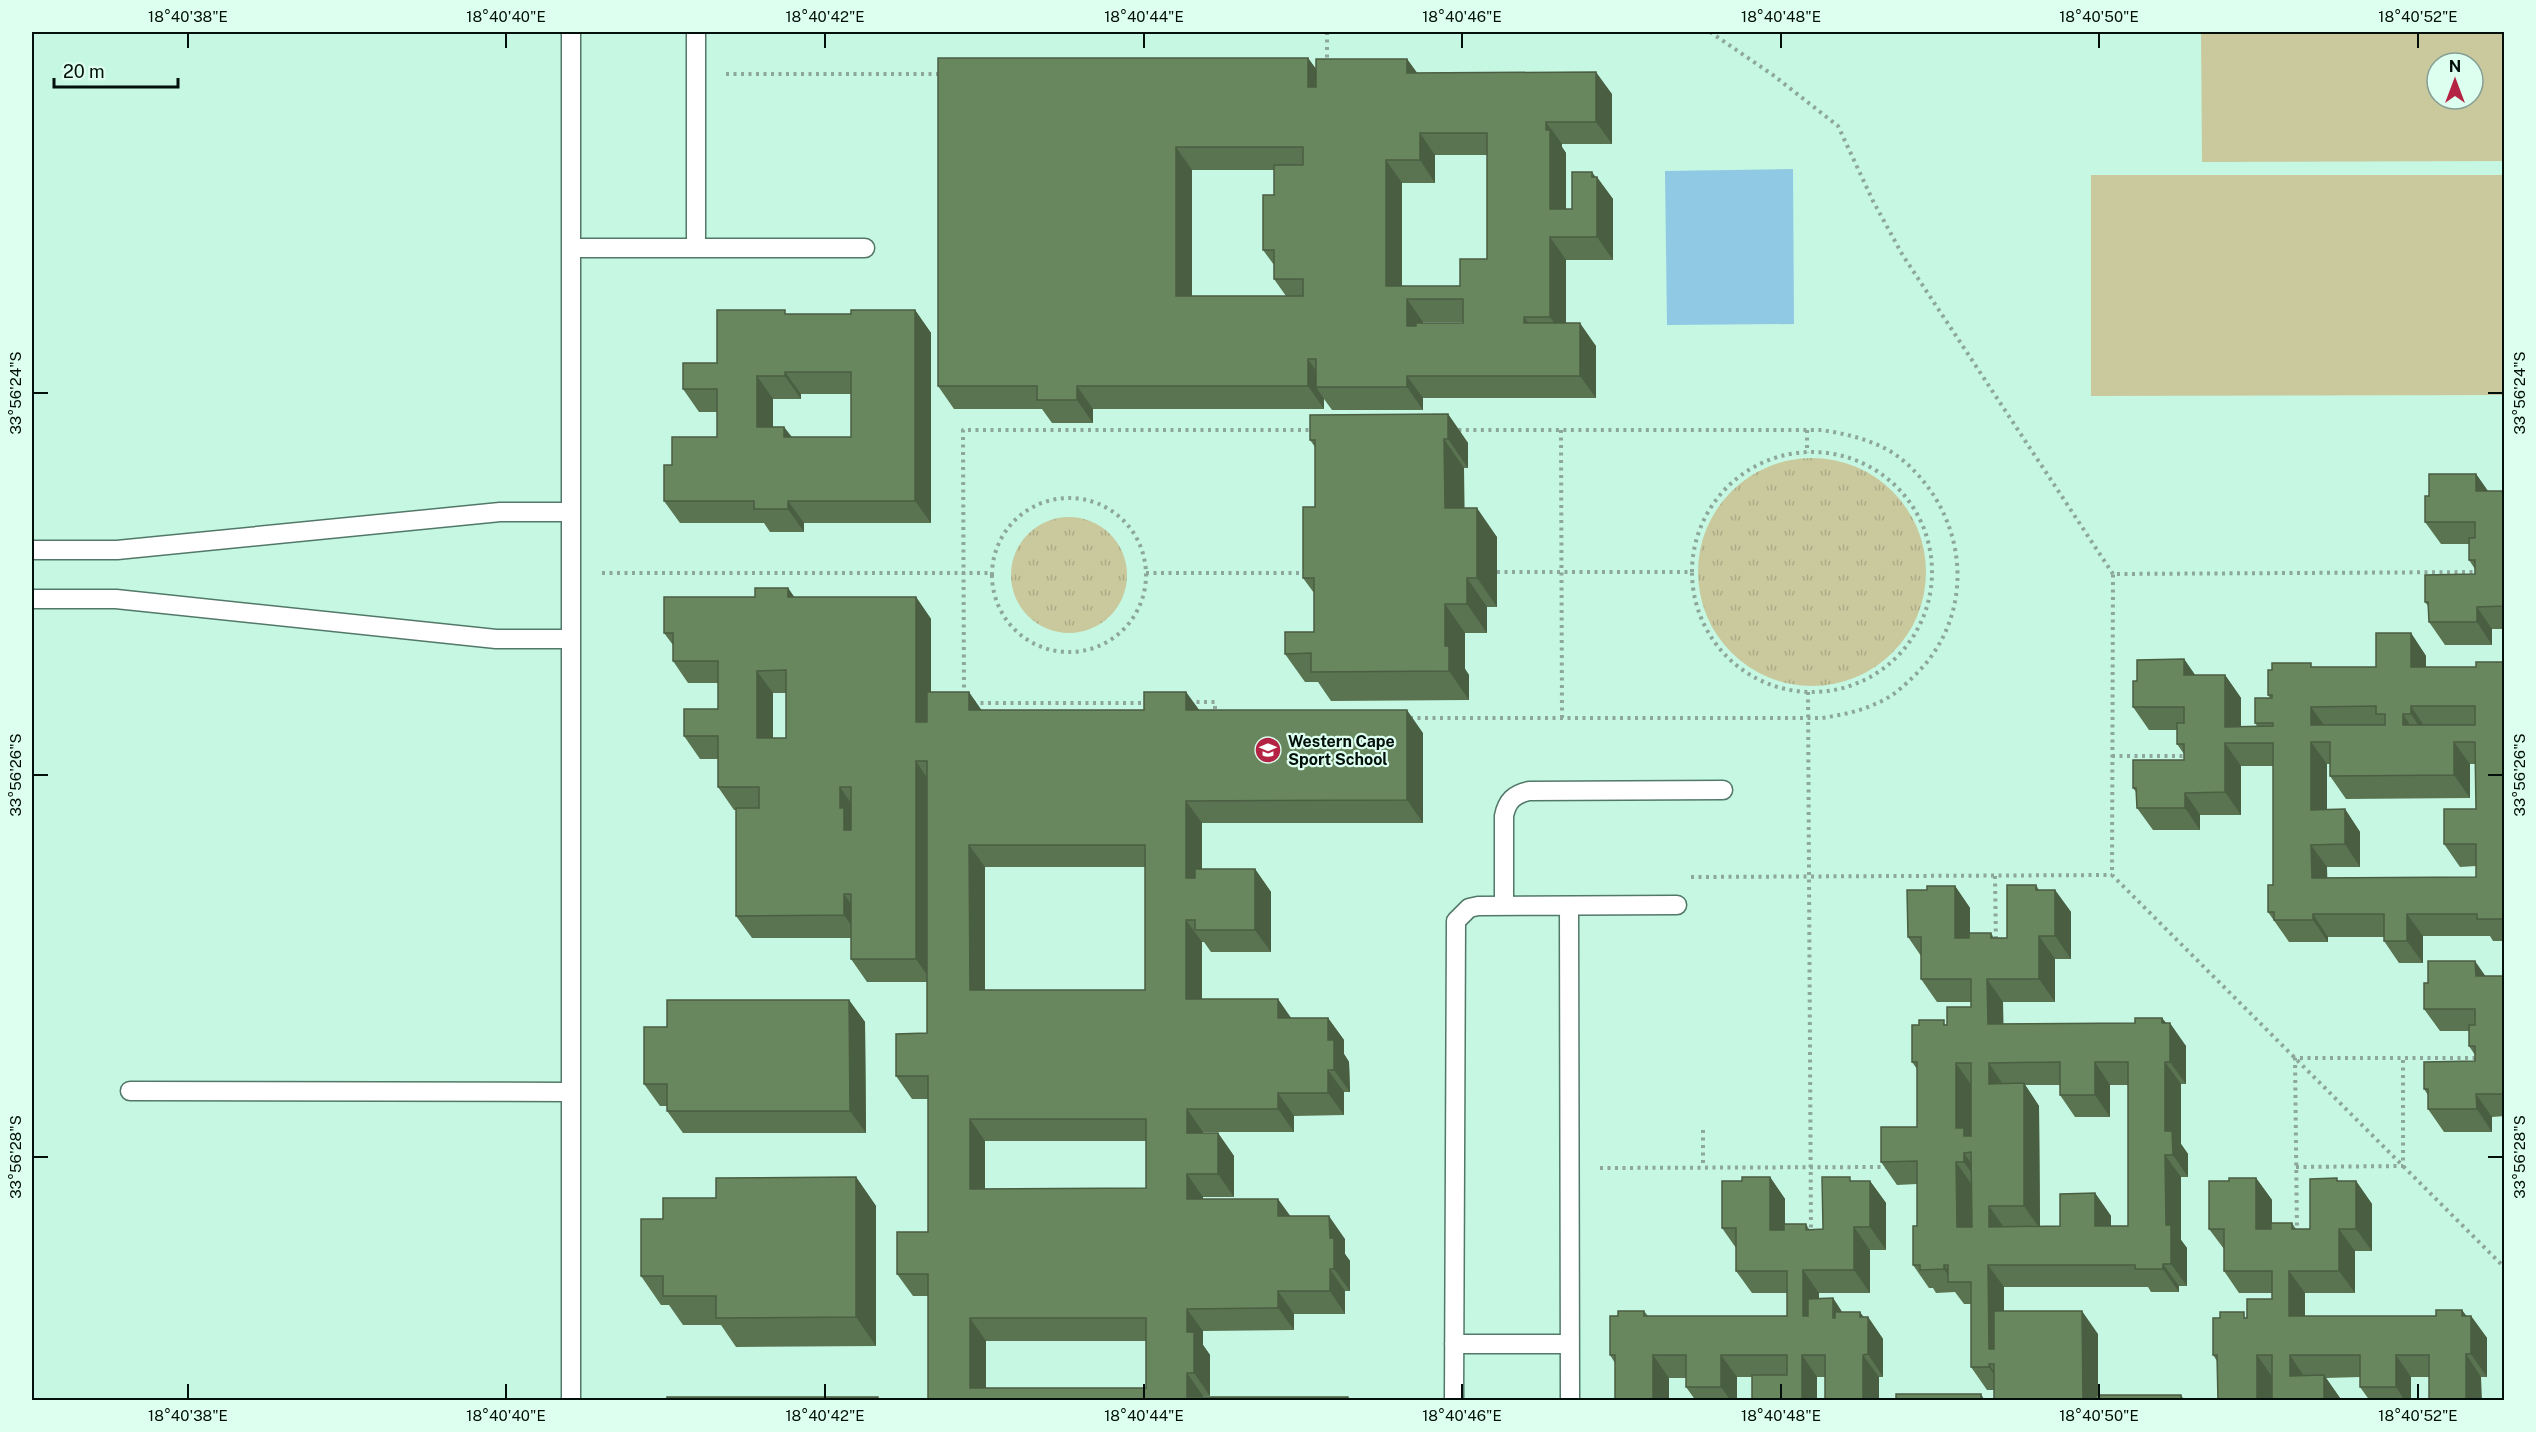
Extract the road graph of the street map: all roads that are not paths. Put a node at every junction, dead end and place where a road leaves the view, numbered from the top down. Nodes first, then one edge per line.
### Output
1 (571, 32) edge
2 (696, 32) edge
3 (571, 248) junction
4 (696, 248) junction
5 (865, 248) dead end
6 (571, 512) junction
7 (32, 550) edge
8 (32, 599) edge
9 (571, 639) junction
10 (1723, 790) dead end
11 (1677, 905) dead end
12 (1504, 906) junction
13 (1569, 906) junction
14 (130, 1091) dead end
15 (571, 1092) junction
16 (1454, 1344) junction
17 (1570, 1344) junction
18 (571, 1401) edge
19 (1455, 1401) edge
20 (1570, 1401) edge

1 - 3 lane
2 - 4 lane
3 - 4 lane
3 - 6 lane
4 - 5 lane
6 - 7 lane
6 - 9 lane
8 - 9 lane
9 - 15 lane
10 - 12 lane
11 - 13 lane
12 - 13 lane
12 - 16 lane
13 - 17 lane
14 - 15 lane
15 - 18 lane
16 - 17 lane
16 - 19 lane
17 - 20 lane

